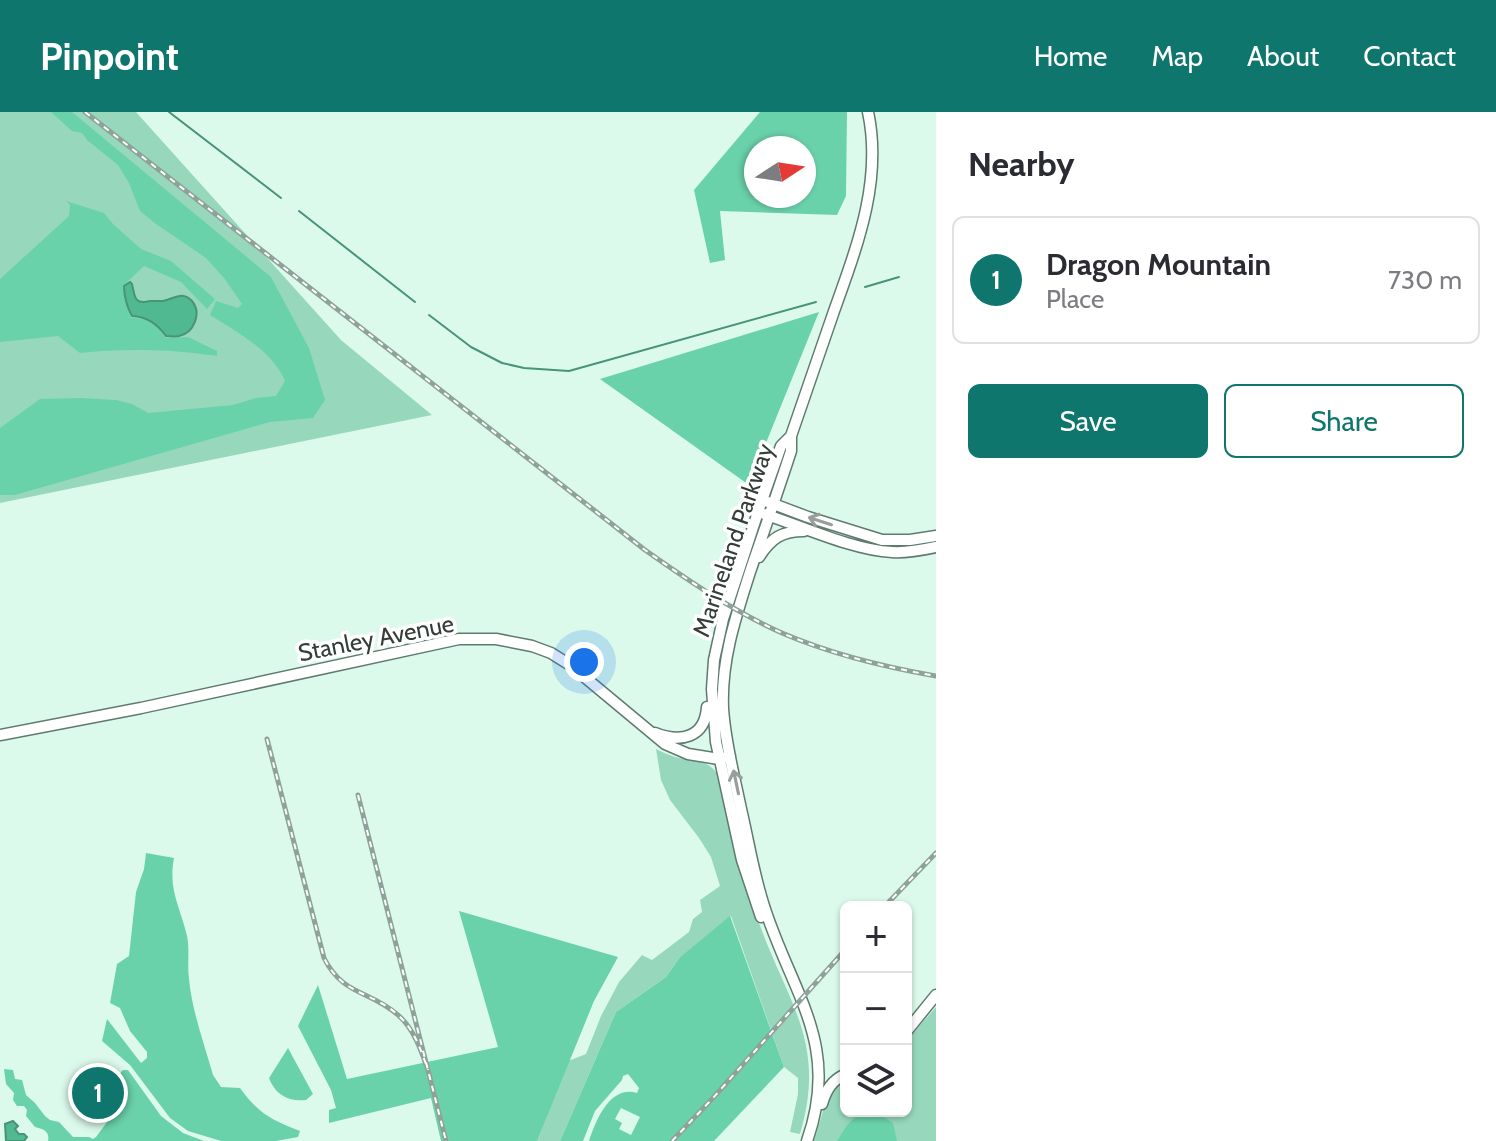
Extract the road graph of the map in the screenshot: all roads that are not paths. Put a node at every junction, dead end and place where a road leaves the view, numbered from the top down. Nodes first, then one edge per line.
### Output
1 (868, 112) edge
2 (768, 502) junction
3 (763, 514) junction
4 (814, 532) junction
5 (936, 536) edge
6 (936, 547) edge
7 (750, 572) junction
8 (723, 619) junction
9 (645, 728) junction
10 (0, 735) edge
11 (725, 757) junction
12 (932, 1000) edge
13 (912, 1025) edge
14 (912, 1031) edge
15 (840, 1072) edge
16 (816, 1074) junction
17 (840, 1077) edge
18 (800, 1141) edge
19 (810, 1141) edge

1 - 2 main road, Marineland Parkway
2 - 3 main road, Marineland Parkway
5 -> 2 main road
3 - 4 main road
3 - 7 main road, Marineland Parkway
3 - 8 main road, Marineland Parkway
4 - 6 main road
4 - 7 main road
7 - 11 main road, Marineland Parkway
8 - 9 main road
8 - 11 main road, Marineland Parkway
9 - 10 main road, Stanley Avenue
9 - 11 main road, Stanley Avenue
11 - 16 main road, Marineland Parkway
12 - 13 main road
12 - 14 main road
15 - 16 main road
16 - 18 main road
16 - 19 main road
17 - 19 main road

